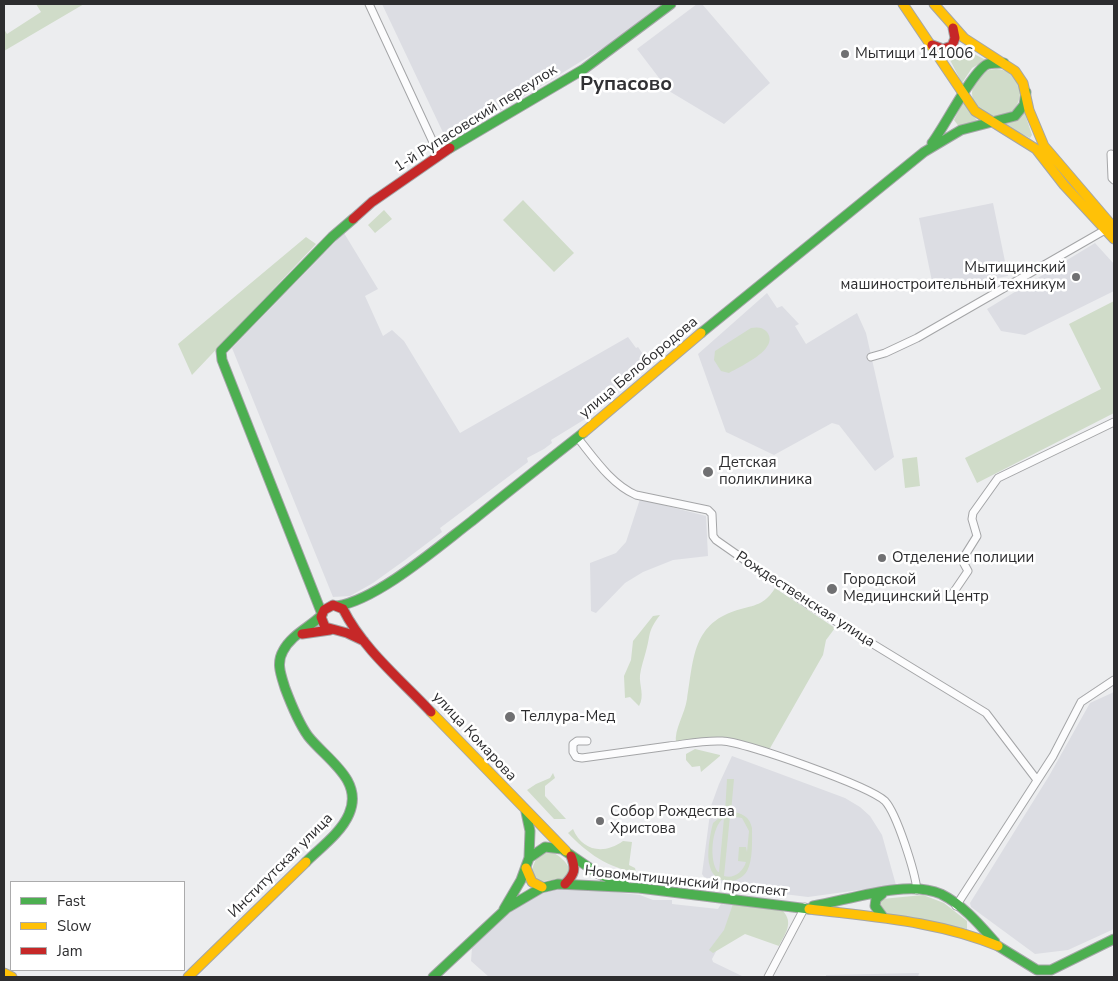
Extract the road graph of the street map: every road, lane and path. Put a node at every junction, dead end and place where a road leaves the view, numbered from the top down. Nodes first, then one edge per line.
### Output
1 (369, 4) edge
2 (671, 4) edge
3 (904, 4) edge
4 (934, 4) edge
5 (953, 28) junction
6 (932, 44) junction
7 (1004, 63) junction
8 (1026, 92) junction
9 (964, 94) junction
10 (992, 123) junction
11 (924, 152) junction
12 (1111, 154) dead end
13 (440, 155) junction
14 (1114, 180) edge
15 (1110, 229) edge
16 (1114, 239) edge
17 (871, 357) dead end
18 (1114, 422) edge
19 (577, 437) junction
20 (315, 592) junction
21 (951, 596) dead end
22 (366, 597) junction
23 (335, 605) junction
24 (322, 614) junction
25 (347, 618) junction
26 (333, 630) junction
27 (297, 635) junction
28 (364, 642) junction
29 (1114, 680) edge
30 (587, 741) dead end
31 (1037, 780) junction
32 (526, 812) junction
33 (568, 854) junction
34 (528, 862) junction
35 (565, 884) junction
36 (542, 887) junction
37 (637, 888) junction
38 (917, 890) junction
39 (882, 894) junction
40 (956, 906) junction
41 (805, 907) junction
42 (500, 914) junction
43 (969, 916) junction
44 (883, 917) junction
45 (964, 933) junction
46 (1114, 939) edge
47 (999, 946) junction
48 (4, 973) edge
49 (1053, 974) edge
50 (12, 977) edge
51 (188, 977) edge
52 (432, 977) edge
53 (768, 977) edge

1 - 13 street
2 - 13 street, 1-й Рупасовский переулок
3 - 6 street
4 - 5 street
5 - 6 street
5 - 7 street
6 - 9 street
7 - 8 street
7 - 9 street
8 - 10 street
8 - 15 street
9 - 10 street
9 - 11 street
10 - 11 street
10 - 15 street
11 - 19 street, улица Белобородова
12 - 14 street
13 - 20 street, 1-й Рупасовский переулок
15 - 16 street
15 - 17 street
18 - 21 street
19 - 22 street, улица Белобородова
19 - 31 street, Рождественская улица
20 - 23 street
20 - 24 street
22 - 23 street, улица Белобородова
22 - 25 street, улица Белобородова
23 - 24 street
23 - 25 street
24 - 26 street
24 - 27 street, Институтская улица
25 - 26 street
25 - 28 street, улица Комарова
26 - 27 street
26 - 28 street, улица Комарова
27 - 51 street, Институтская улица
28 - 32 street, улица Комарова
29 - 31 street
30 - 38 street
31 - 40 street
32 - 33 street, улица Комарова
32 - 34 street
33 - 34 street
33 - 35 street, Новомытищинский проспект
33 - 37 street
34 - 36 street
34 - 42 street
35 - 36 street, Новомытищинский проспект
35 - 37 street, Новомытищинский проспект
36 - 42 street, Новомытищинский проспект
37 - 41 street, Новомытищинский проспект
38 - 39 street, Новомытищинский проспект
38 - 40 street, Новомытищинский проспект
39 - 41 street, Новомытищинский проспект
39 - 44 street
40 - 43 street, Новомытищинский проспект
41 - 44 street, Новомытищинский проспект
41 - 53 street
42 - 52 street, Новомытищинский проспект
43 - 45 street
43 - 47 street, Новомытищинский проспект
44 - 45 street, Новомытищинский проспект
45 - 47 street, Новомытищинский проспект
46 - 49 street
47 - 49 street, Новомытищинский проспект
48 - 50 street

